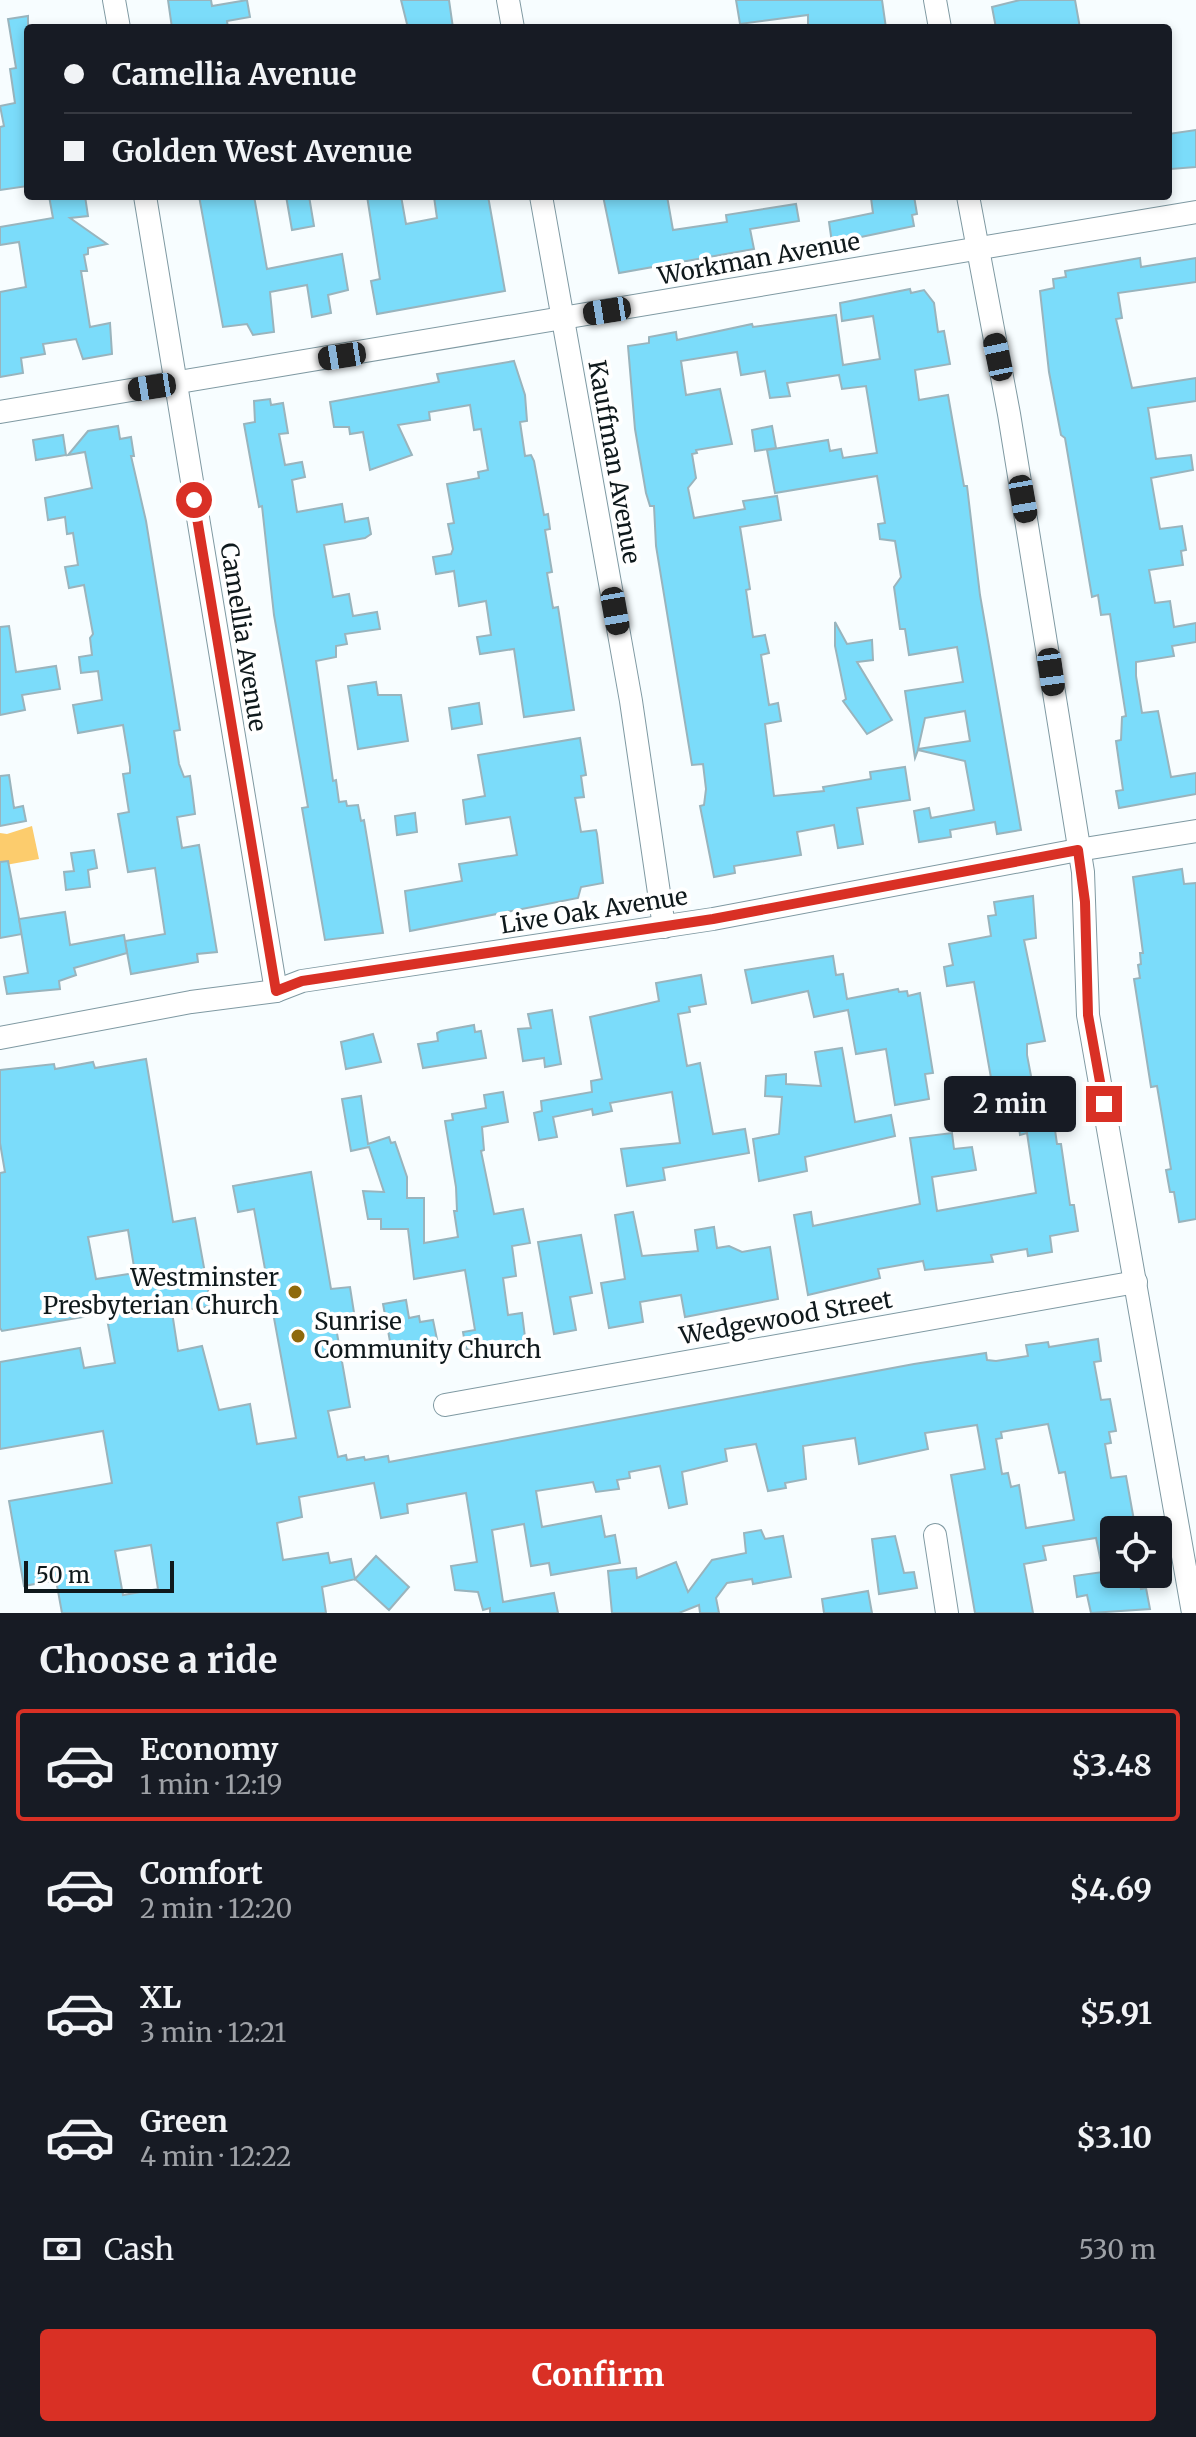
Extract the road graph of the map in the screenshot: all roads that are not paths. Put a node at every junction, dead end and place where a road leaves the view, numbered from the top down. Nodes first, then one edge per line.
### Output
1 (114, 0) edge
2 (508, 0) edge
3 (935, 0) edge
4 (118, 24) edge
5 (512, 24) edge
6 (939, 24) edge
7 (146, 200) edge
8 (542, 200) edge
9 (969, 200) edge
10 (1196, 212) edge
11 (976, 248) junction
12 (562, 318) junction
13 (174, 383) junction
14 (0, 412) edge
15 (1196, 831) edge
16 (1078, 850) junction
17 (664, 927) junction
18 (276, 991) junction
19 (0, 1038) edge
20 (1136, 1282) junction
21 (445, 1405) dead end
22 (935, 1535) dead end
23 (947, 1613) edge
24 (1193, 1613) edge

1 - 4 street
2 - 5 street
3 - 6 street
7 - 13 street, Camellia Avenue
8 - 12 street, Kauffman Avenue
9 - 11 street
10 - 11 street, Workman Avenue
11 - 12 street, Workman Avenue
11 - 16 street
12 - 13 street, Workman Avenue
12 - 17 street, Kauffman Avenue
13 - 14 street, Workman Avenue
13 - 18 street, Camellia Avenue
15 - 16 street, Live Oak Avenue
16 - 17 street, Live Oak Avenue
16 - 20 street
17 - 18 street, Live Oak Avenue
18 - 19 street, Live Oak Avenue
20 - 21 street, Wedgewood Street
20 - 24 street
22 - 23 street

